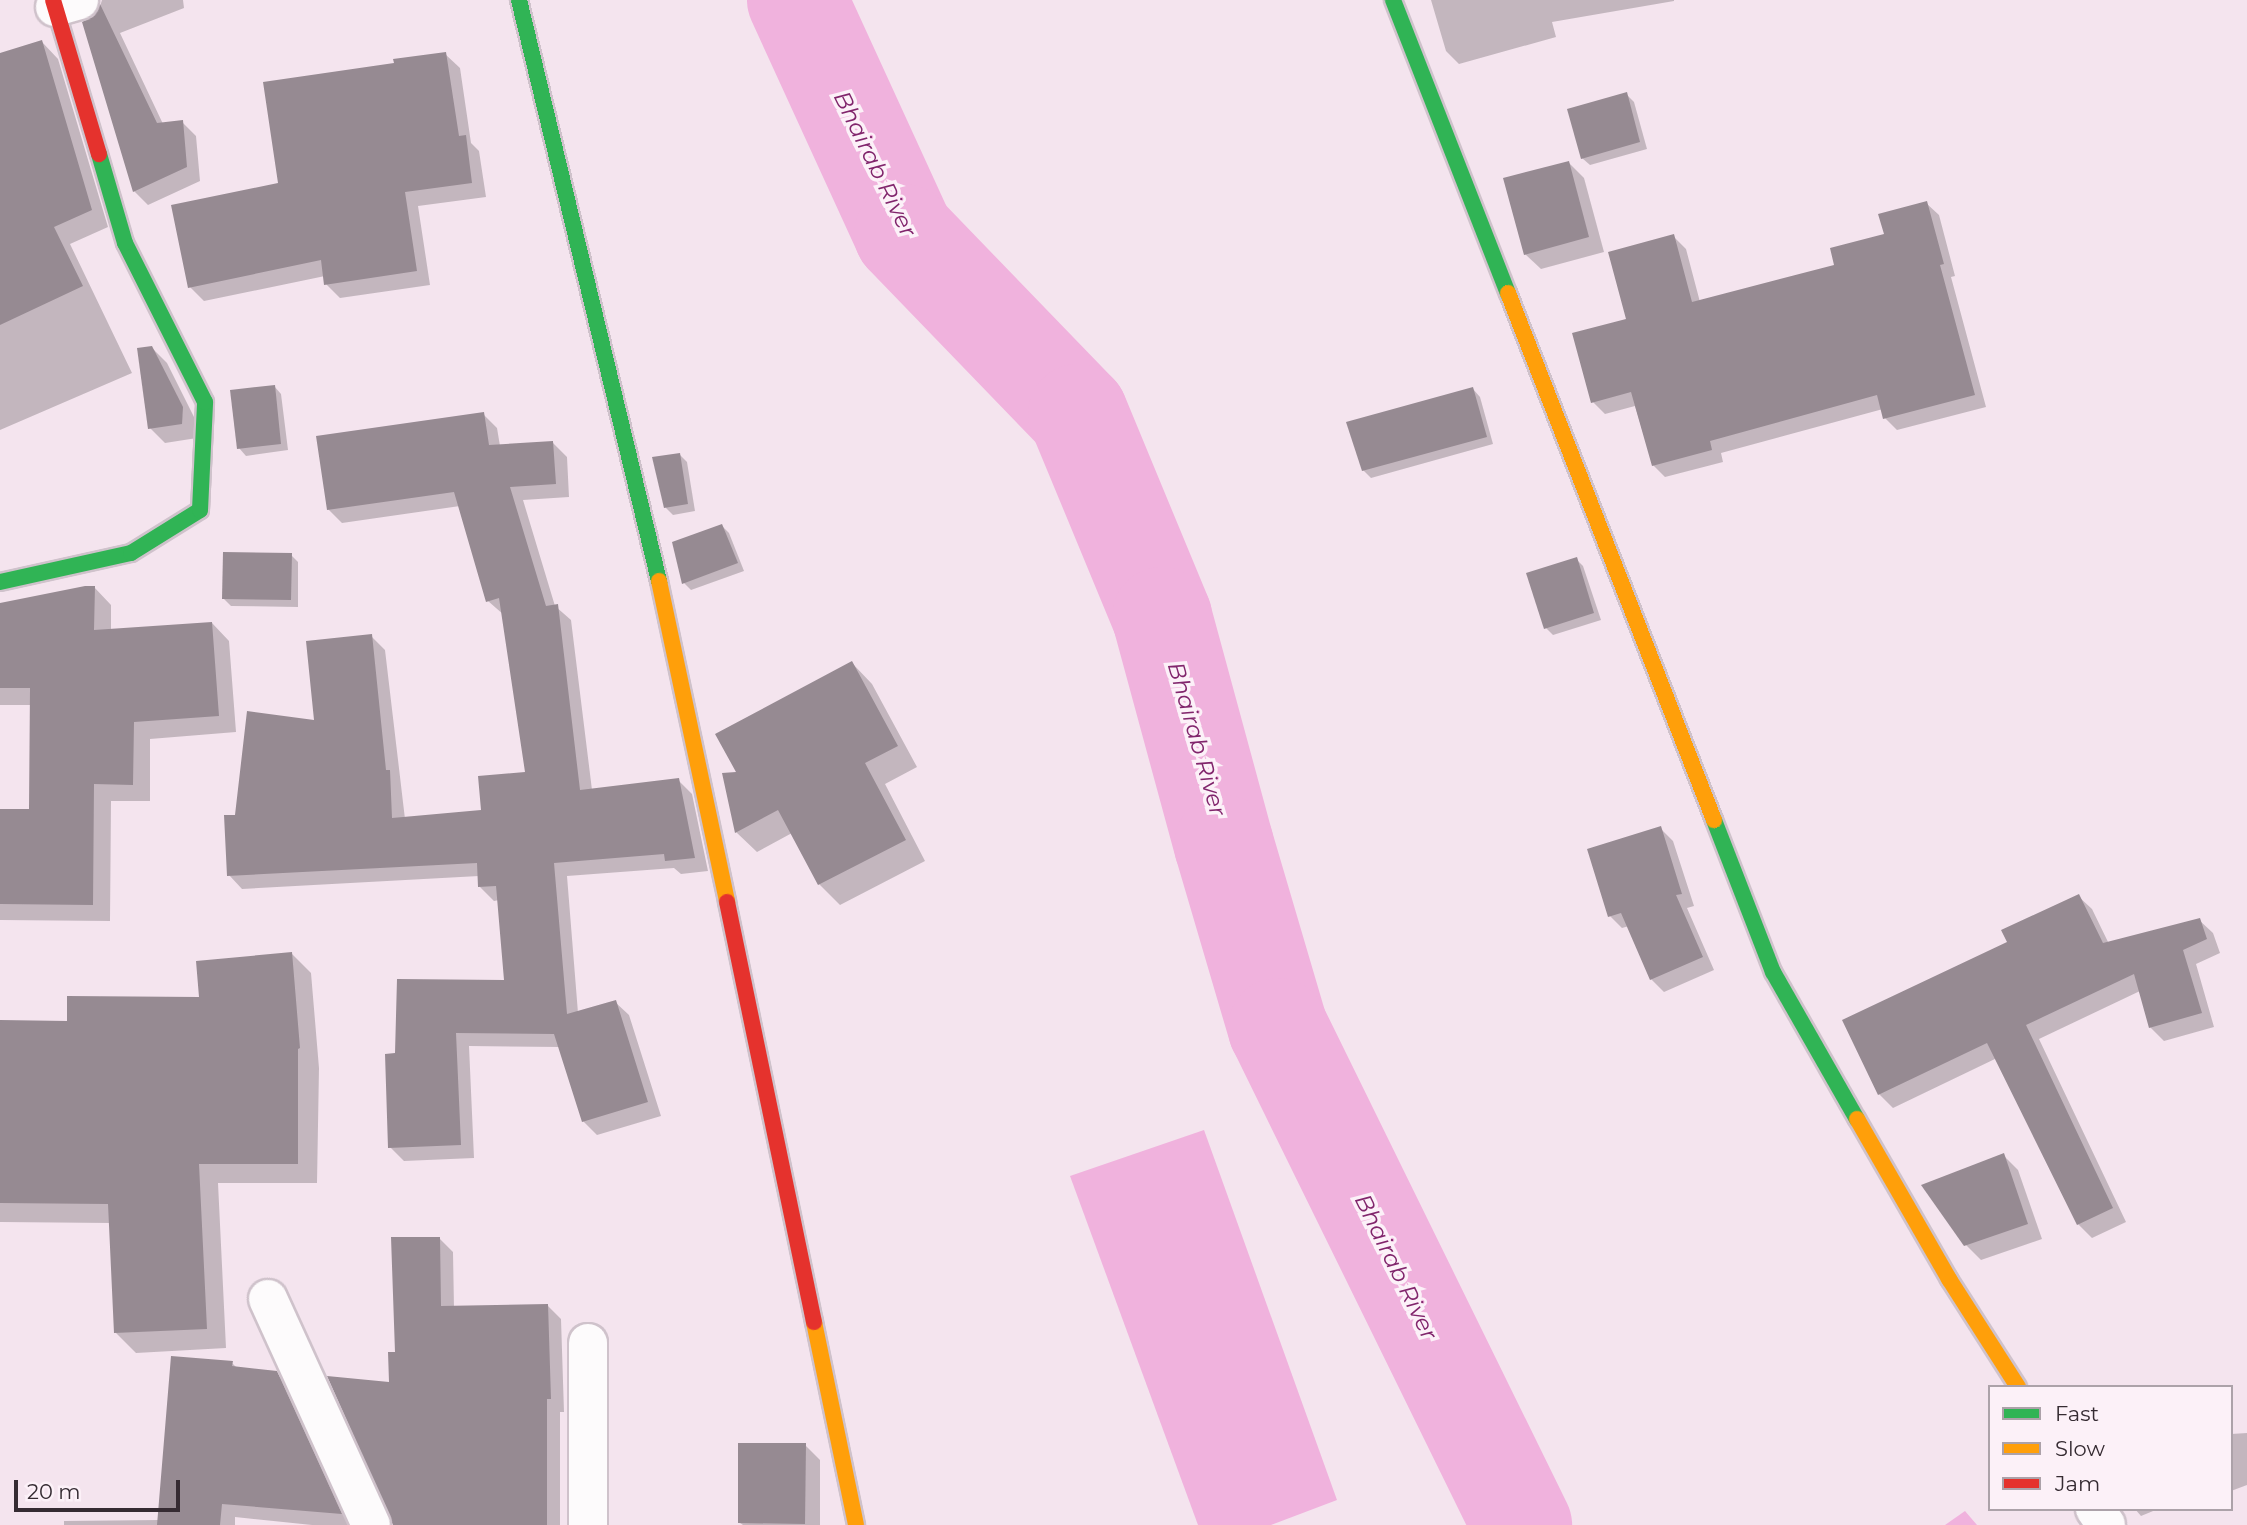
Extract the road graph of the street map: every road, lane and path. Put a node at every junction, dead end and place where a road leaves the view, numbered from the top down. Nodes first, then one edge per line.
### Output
1 (519, 0) edge
2 (1393, 0) edge
3 (62, 2) edge
4 (0, 582) edge
5 (268, 1299) dead end
6 (587, 1343) dead end
7 (2017, 1385) edge
8 (371, 1525) edge
9 (587, 1525) edge
10 (856, 1525) edge

1 - 10 street
2 - 7 street
3 - 4 street
5 - 8 street
6 - 9 street

